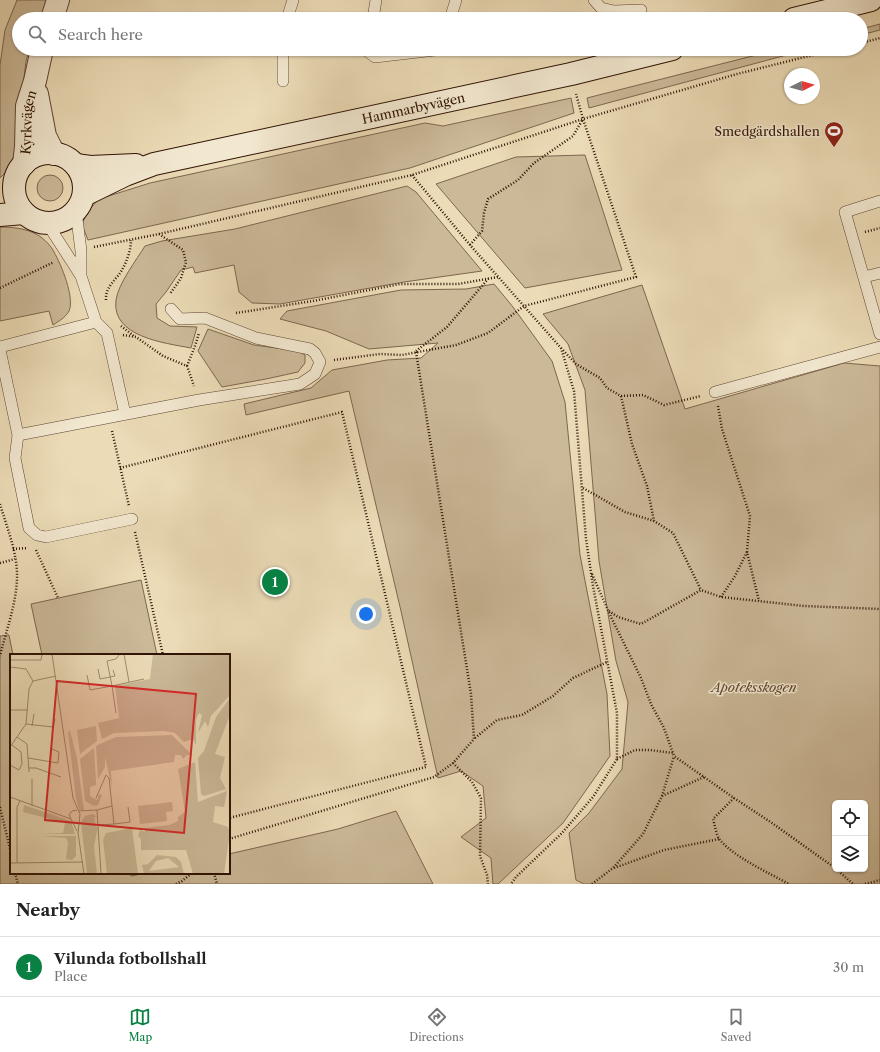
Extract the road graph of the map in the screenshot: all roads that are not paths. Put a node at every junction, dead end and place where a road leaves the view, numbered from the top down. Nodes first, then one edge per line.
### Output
1 (58, 0) edge
2 (293, 0) edge
3 (376, 0) edge
4 (456, 0) edge
5 (594, 0) edge
6 (871, 0) edge
7 (640, 10) dead end
8 (54, 12) edge
9 (289, 12) edge
10 (374, 12) edge
11 (452, 12) edge
12 (822, 12) edge
13 (40, 56) edge
14 (283, 56) edge
15 (374, 56) edge
16 (384, 56) edge
17 (644, 56) edge
18 (35, 81) junction
19 (283, 82) dead end
20 (54, 154) junction
21 (154, 164) junction
22 (76, 165) junction
23 (13, 177) edge
24 (880, 201) edge
25 (80, 203) junction
26 (24, 213) junction
27 (0, 215) edge
28 (49, 223) junction
29 (880, 273) edge
30 (82, 276) junction
31 (864, 278) junction
32 (171, 309) road end
33 (96, 322) junction
34 (880, 334) edge
35 (0, 347) edge
36 (880, 347) edge
37 (0, 350) edge
38 (715, 392) road end
39 (125, 414) junction
40 (18, 435) junction
41 (132, 519) road end

1 - 8 street
2 - 9 lane
3 - 10 lane
4 - 11 lane
5 - 7 lane
6 - 12 street
13 - 18 street, Kyrkvägen
14 - 19 lane
15 - 16 lane
17 - 21 street, Hammarbyvägen
18 - 20 street, Kyrkvägen
18 - 23 street, Kyrkvägen
20 - 22 street
20 - 23 street
21 - 22 street, Hammarbyvägen
21 - 25 street, Hammarbyvägen
22 - 25 street
23 - 26 street
24 - 31 lane
25 - 28 street
25 - 30 lane
26 - 27 street
26 - 28 street
28 - 30 lane
29 - 31 lane
30 - 33 lane
31 - 34 lane
32 - 39 lane
33 - 35 lane
33 - 39 lane
36 - 38 lane
37 - 40 lane
39 - 40 lane
40 - 41 lane

